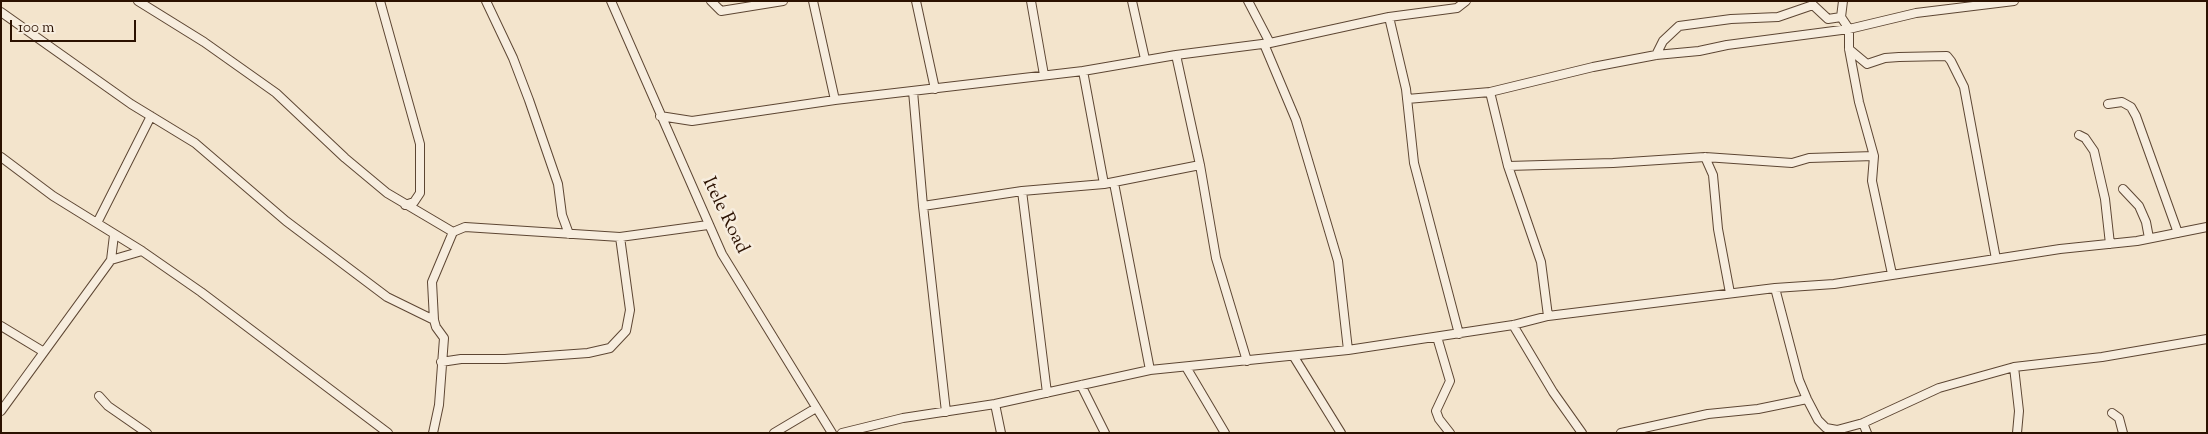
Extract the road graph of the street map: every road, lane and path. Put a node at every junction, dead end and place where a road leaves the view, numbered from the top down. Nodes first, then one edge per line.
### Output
1 (138, 1) edge
2 (380, 1) edge
3 (486, 1) edge
4 (612, 1) edge
5 (711, 1) edge
6 (783, 1) edge
7 (813, 1) edge
8 (916, 1) edge
9 (1031, 1) edge
10 (1132, 1) edge
11 (1248, 1) edge
12 (1466, 1) edge
13 (1843, 1) edge
14 (2014, 1) edge
15 (1, 12) edge
16 (1389, 17) junction
17 (1841, 17) junction
18 (1849, 29) junction
19 (1267, 44) junction
20 (1849, 49) junction
21 (1176, 55) junction
22 (1656, 55) junction
23 (1145, 59) junction
24 (1084, 71) junction
25 (1044, 75) junction
26 (935, 89) junction
27 (914, 91) junction
28 (1490, 92) junction
29 (835, 100) junction
30 (1407, 100) junction
31 (2108, 104) dead end
32 (151, 116) junction
33 (660, 116) junction
34 (2079, 135) dead end
35 (1874, 156) junction
36 (1, 157) edge
37 (1705, 157) junction
38 (1200, 165) junction
39 (1508, 166) junction
40 (1114, 183) junction
41 (1104, 184) junction
42 (2123, 189) dead end
43 (1022, 191) junction
44 (406, 205) junction
45 (923, 206) junction
46 (97, 223) junction
47 (708, 226) junction
48 (2207, 227) edge
49 (453, 232) junction
50 (2178, 233) junction
51 (569, 234) junction
52 (114, 235) junction
53 (620, 237) junction
54 (2149, 238) junction
55 (2110, 244) junction
56 (142, 250) junction
57 (1996, 259) junction
58 (112, 260) junction
59 (1892, 274) junction
60 (1775, 288) junction
61 (1730, 293) junction
62 (1548, 316) junction
63 (434, 320) junction
64 (1513, 325) junction
65 (1, 326) edge
66 (1459, 334) junction
67 (1437, 337) junction
68 (2207, 339) edge
69 (1348, 350) junction
70 (44, 352) junction
71 (1294, 356) junction
72 (1247, 361) junction
73 (441, 362) junction
74 (2014, 366) junction
75 (1186, 367) junction
76 (1150, 370) junction
77 (1081, 385) junction
78 (1047, 393) junction
79 (99, 396) dead end
80 (1807, 399) junction
81 (995, 404) junction
82 (816, 408) junction
83 (1, 411) edge
84 (946, 412) junction
85 (2112, 414) dead end
86 (1863, 423) junction
87 (147, 433) edge
88 (388, 433) edge
89 (433, 433) edge
90 (774, 433) edge
91 (832, 433) edge
92 (842, 433) edge
93 (1001, 433) edge
94 (1105, 433) edge
95 (1225, 433) edge
96 (1341, 433) edge
97 (1450, 433) edge
98 (1582, 433) edge
99 (1620, 433) edge
100 (1867, 433) edge
101 (2017, 433) edge
102 (2123, 433) edge

1 - 44 street
2 - 44 street
3 - 51 street
4 - 33 street, Itele Road
5 - 6 street
7 - 29 street
8 - 26 street
9 - 25 street
10 - 23 street
11 - 19 street
12 - 16 street
13 - 17 street
14 - 18 street
15 - 32 street
16 - 19 street
16 - 30 street
17 - 18 street
17 - 22 street
18 - 20 street
18 - 22 street
19 - 21 street
19 - 69 street
20 - 35 street
20 - 57 street
21 - 23 street
21 - 38 street
22 - 28 street
23 - 24 street
24 - 25 street
24 - 41 street
25 - 26 street
26 - 27 street
27 - 29 street
27 - 45 street
28 - 30 street
28 - 39 street
29 - 33 street
30 - 66 street
31 - 50 street
32 - 46 street
32 - 63 street
33 - 47 street, Itele Road
34 - 55 street
35 - 37 street
35 - 59 street
36 - 46 street
37 - 39 street
37 - 61 street
38 - 40 street
38 - 72 street
39 - 62 street
40 - 41 street
40 - 76 street
41 - 43 street
42 - 54 street
43 - 45 street
43 - 78 street
44 - 49 street
45 - 84 street
46 - 52 street
47 - 53 street
47 - 82 street, Itele Road
48 - 50 street
49 - 51 street
49 - 63 street
50 - 54 street
51 - 53 street
52 - 56 street
52 - 58 street
53 - 73 street
54 - 55 street
55 - 57 street
56 - 58 street
56 - 88 street
57 - 59 street
58 - 70 street
59 - 60 street
60 - 61 street
60 - 80 street
61 - 62 street
62 - 64 street
63 - 73 street
64 - 66 street
64 - 98 street
65 - 70 street
66 - 67 street
67 - 69 street
67 - 97 street
68 - 74 street
69 - 71 street
70 - 83 street
71 - 72 street
71 - 96 street
72 - 75 street
73 - 89 street
74 - 86 street
74 - 101 street
75 - 76 street
75 - 95 street
76 - 77 street
77 - 78 street
77 - 94 street
78 - 81 street
79 - 87 street
80 - 86 street
80 - 99 street
81 - 84 street
81 - 93 street
82 - 90 street
82 - 91 street, Itele Road
84 - 92 street
85 - 102 street
86 - 100 street

